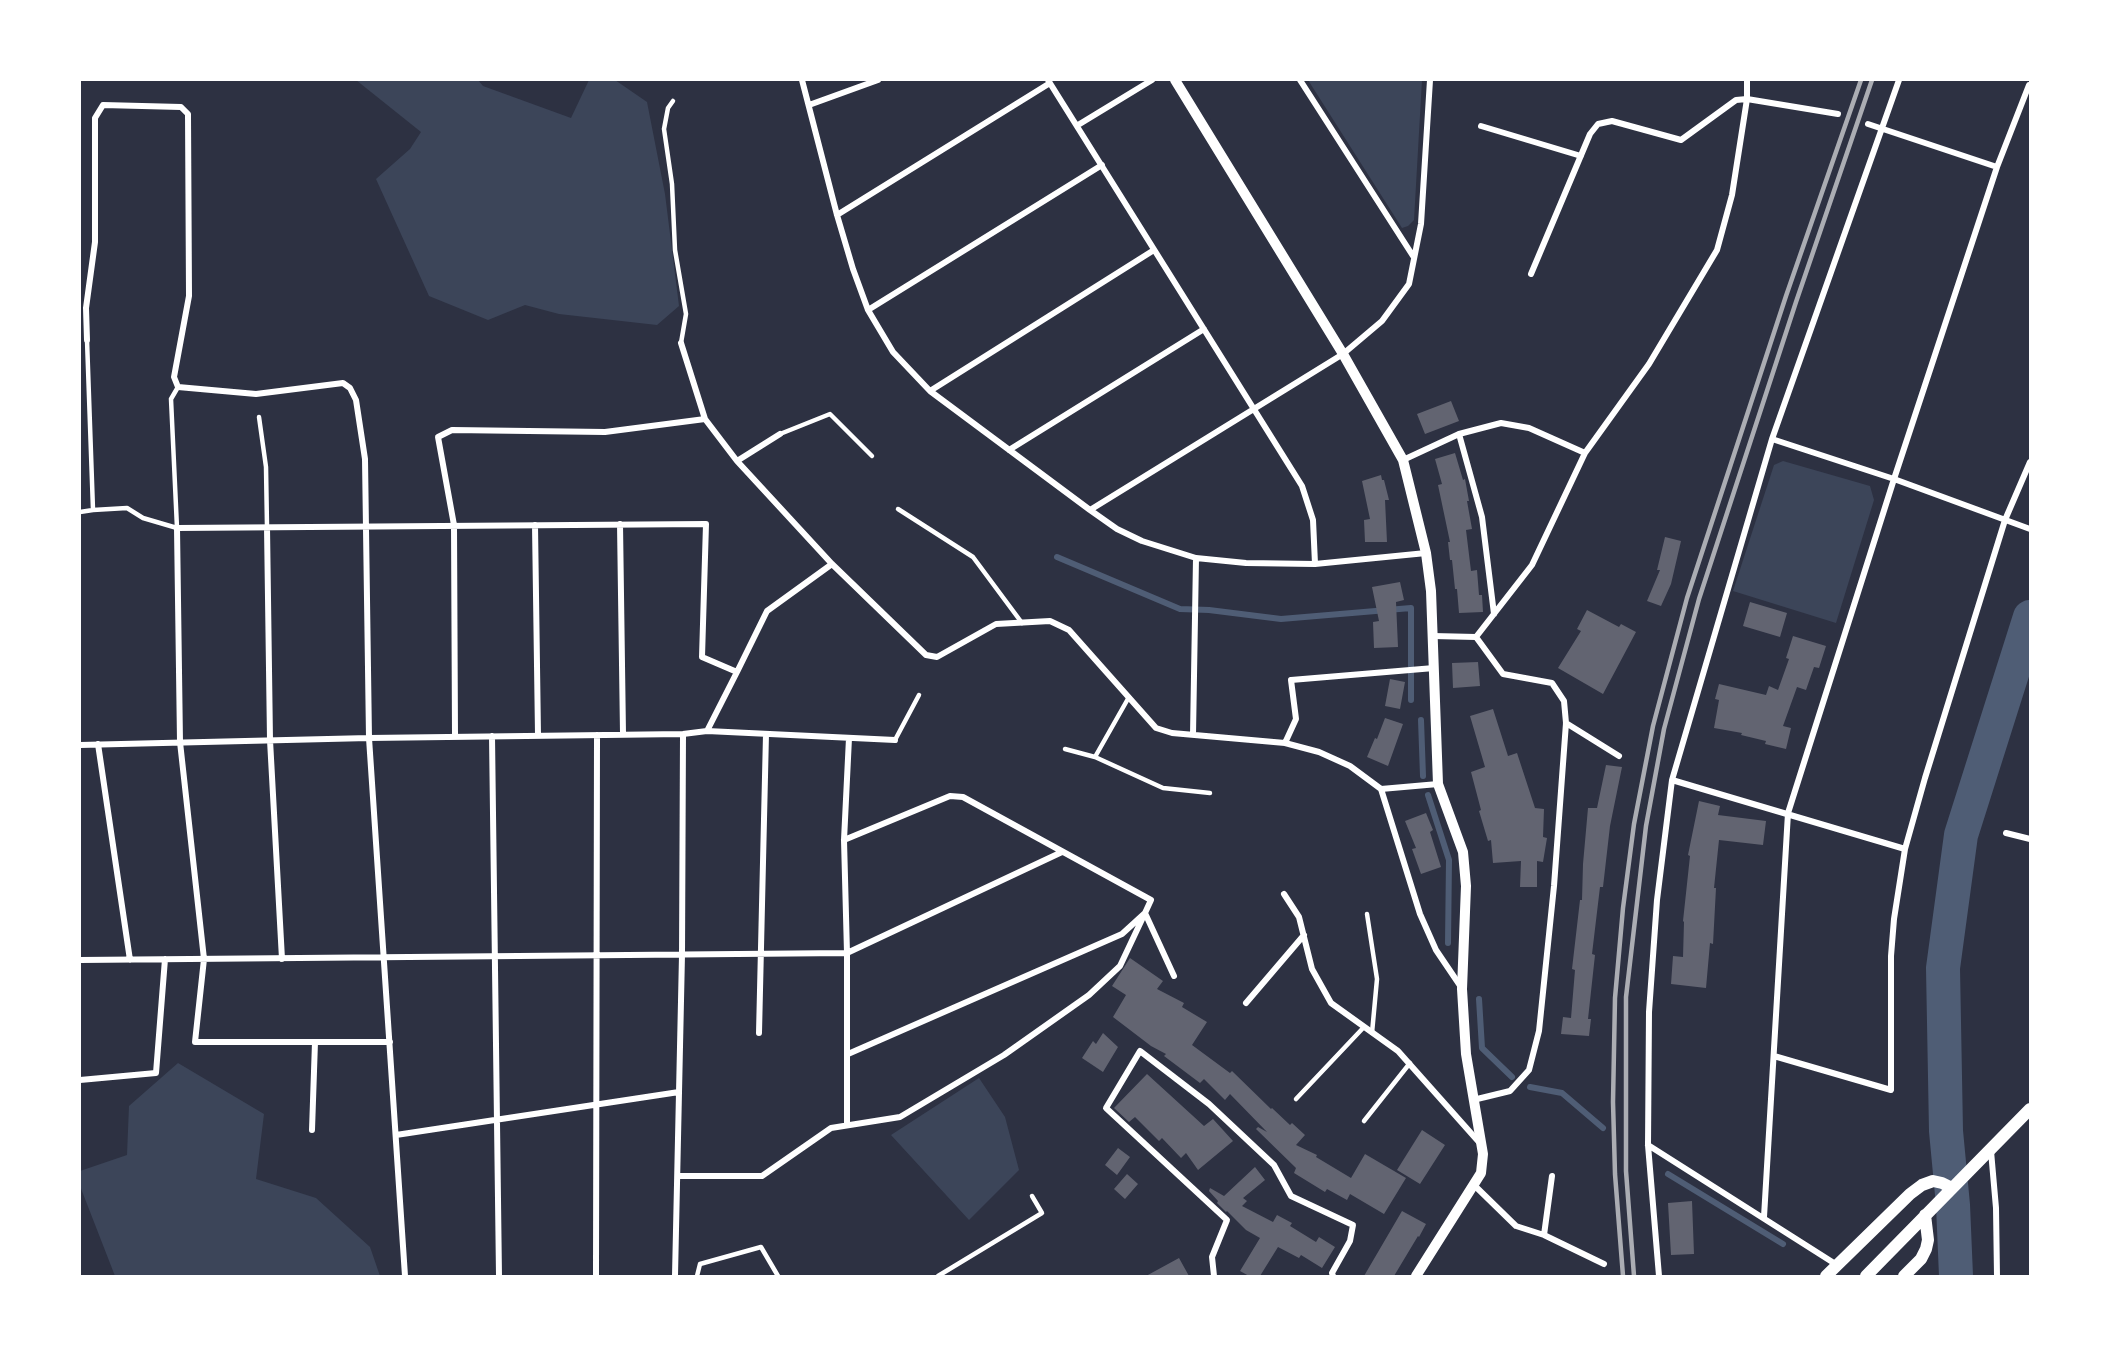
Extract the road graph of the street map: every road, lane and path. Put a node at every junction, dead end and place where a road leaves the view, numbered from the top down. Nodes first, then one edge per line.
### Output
1 (802, 80) edge
2 (878, 80) edge
3 (1152, 80) edge
4 (1174, 80) edge
5 (1300, 80) edge
6 (1430, 80) edge
7 (1747, 80) edge
8 (1899, 80) edge
9 (1049, 81) edge
10 (2029, 83) edge
11 (2031, 93) edge
12 (1747, 99) junction
13 (673, 101) dead end
14 (809, 105) junction
15 (1838, 114) dead end
16 (1868, 124) dead end
17 (1078, 125) junction
18 (1481, 126) dead end
19 (1880, 129) junction
20 (1581, 156) junction
21 (1102, 165) junction
22 (1997, 167) junction
23 (837, 215) junction
24 (1154, 250) junction
25 (1413, 256) junction
26 (1531, 274) dead end
27 (868, 310) junction
28 (1204, 329) junction
29 (87, 340) joint
30 (681, 344) joint
31 (1343, 354) junction
32 (178, 387) junction
33 (930, 391) junction
34 (256, 394) junction
35 (257, 402) dead end
36 (1253, 410) junction
37 (259, 417) dead end
38 (705, 419) junction
39 (780, 434) joint
40 (1458, 434) junction
41 (1772, 439) junction
42 (1009, 450) junction
43 (1585, 453) junction
44 (872, 456) dead end
45 (1403, 460) junction
46 (737, 461) junction
47 (2031, 462) edge
48 (1894, 478) junction
49 (898, 509) dead end
50 (93, 510) junction
51 (1089, 510) junction
52 (80, 512) edge
53 (2005, 520) junction
54 (620, 524) junction
55 (454, 525) junction
56 (535, 525) junction
57 (367, 526) junction
58 (267, 527) junction
59 (177, 528) junction
60 (2031, 529) edge
61 (1426, 553) junction
62 (1196, 558) junction
63 (832, 564) junction
64 (1315, 564) junction
65 (1494, 614) junction
66 (1023, 624) junction
67 (1433, 636) junction
68 (1476, 637) junction
69 (1434, 668) junction
70 (737, 672) junction
71 (919, 695) dead end
72 (1129, 697) junction
73 (1566, 723) junction
74 (707, 731) junction
75 (623, 734) junction
76 (682, 734) junction
77 (766, 734) junction
78 (538, 735) junction
79 (597, 735) junction
80 (1193, 735) junction
81 (456, 736) junction
82 (492, 736) junction
83 (369, 738) junction
84 (849, 738) junction
85 (270, 740) junction
86 (895, 740) joint
87 (180, 742) junction
88 (1286, 743) junction
89 (98, 744) junction
90 (80, 745) edge
91 (1065, 749) dead end
92 (1619, 756) dead end
93 (1095, 757) junction
94 (1672, 780) junction
95 (1438, 784) junction
96 (1381, 789) junction
97 (1209, 793) dead end
98 (1788, 813) junction
99 (2006, 833) dead end
100 (2031, 839) edge
101 (844, 840) junction
102 (1905, 849) junction
103 (1062, 852) junction
104 (1284, 894) dead end
105 (1145, 913) junction
106 (1367, 914) dead end
107 (1304, 934) junction
108 (847, 953) junction
109 (761, 954) junction
110 (682, 955) junction
111 (596, 956) junction
112 (495, 957) junction
113 (384, 958) junction
114 (204, 959) junction
115 (282, 959) junction
116 (80, 960) edge
117 (130, 960) junction
118 (165, 960) junction
119 (1174, 976) dead end
120 (1462, 989) junction
121 (1246, 1003) dead end
122 (1364, 1027) junction
123 (759, 1033) dead end
124 (1372, 1033) junction
125 (315, 1042) junction
126 (390, 1042) junction
127 (848, 1054) junction
128 (1774, 1056) junction
129 (1410, 1063) junction
130 (80, 1080) edge
131 (679, 1092) junction
132 (1296, 1099) dead end
133 (1473, 1100) junction
134 (596, 1105) junction
135 (2031, 1109) edge
136 (497, 1120) junction
137 (1364, 1121) dead end
138 (847, 1125) junction
139 (312, 1130) dead end
140 (396, 1135) junction
141 (1481, 1143) junction
142 (1648, 1145) junction
143 (1988, 1152) junction
144 (678, 1176) junction
145 (1552, 1176) dead end
146 (1474, 1185) junction
147 (1952, 1188) junction
148 (1032, 1196) dead end
149 (1925, 1215) junction
150 (1764, 1217) junction
151 (1544, 1235) junction
152 (1604, 1264) dead end
153 (1837, 1265) junction
154 (1909, 1272) edge
155 (405, 1276) edge
156 (499, 1276) edge
157 (596, 1276) edge
158 (675, 1276) edge
159 (697, 1276) edge
160 (778, 1276) edge
161 (938, 1276) edge
162 (1214, 1276) edge
163 (1333, 1276) edge
164 (1416, 1276) edge
165 (1659, 1276) edge
166 (1826, 1276) edge
167 (1866, 1276) edge
168 (1997, 1276) edge

1 - 14 street
2 - 14 street
3 - 17 street
4 - 31 street
5 - 25 street
6 - 25 street
7 - 12 street
8 - 19 street
9 - 17 street
9 - 23 street
10 - 11 street
10 - 22 street
12 - 15 street
12 - 20 street
12 - 43 street
13 - 30 lane
14 - 23 street
16 - 19 street
17 - 21 street
18 - 20 street
19 - 22 street
19 - 41 street
20 - 26 street
21 - 24 street
21 - 27 street
22 - 48 street
23 - 27 street
24 - 28 street
24 - 33 street
25 - 31 street
27 - 33 street
28 - 36 street
28 - 42 street
29 - 32 street
29 - 50 lane
30 - 38 street
31 - 36 street
31 - 45 street
32 - 34 street
32 - 59 lane
33 - 42 street
34 - 35 street
34 - 57 street
36 - 51 street
36 - 64 street
37 - 58 lane
38 - 46 street
38 - 55 street
39 - 44 lane
39 - 46 street
40 - 43 street
40 - 45 street
40 - 65 street
41 - 48 street
41 - 94 street
42 - 51 street
43 - 65 street
45 - 61 street
46 - 63 street
47 - 53 street
48 - 53 street
48 - 98 street
49 - 66 lane
50 - 52 lane
50 - 59 lane
51 - 62 street
53 - 60 street
53 - 102 street
54 - 56 street
54 - 70 street
54 - 75 street
55 - 56 street
55 - 57 street
55 - 81 street
56 - 78 street
57 - 58 street
57 - 83 street
58 - 59 street
58 - 85 street
59 - 87 street
61 - 64 street
61 - 67 street
62 - 64 street
62 - 80 street
63 - 66 street
63 - 70 street
65 - 68 street
66 - 72 street
67 - 68 street
67 - 69 street
68 - 73 street
69 - 88 street
69 - 95 street
70 - 74 street
71 - 86 lane
72 - 80 street
72 - 93 lane
73 - 92 street
73 - 133 street
74 - 76 street
74 - 77 street
75 - 76 street
75 - 79 street
76 - 110 street
77 - 84 street
77 - 109 street
78 - 79 street
78 - 82 street
79 - 111 street
80 - 88 street
81 - 82 street
81 - 83 street
82 - 112 street
83 - 85 street
83 - 113 street
84 - 86 street
84 - 101 street
85 - 87 street
85 - 115 street
87 - 89 street
87 - 114 street
88 - 96 street
89 - 90 street
89 - 117 street
91 - 93 lane
93 - 97 lane
94 - 98 street
94 - 142 street
95 - 96 street
95 - 120 street
96 - 120 street
98 - 102 street
98 - 128 street
99 - 100 street
101 - 103 street
101 - 108 street
102 - 128 street
103 - 105 street
103 - 108 street
104 - 107 street
105 - 119 street
105 - 127 street
105 - 138 street
106 - 124 lane
107 - 121 street
107 - 122 street
108 - 109 street
108 - 127 street
109 - 110 street
109 - 123 street
110 - 111 street
110 - 131 street
111 - 112 street
111 - 134 street
112 - 113 street
112 - 136 street
113 - 115 street
113 - 126 street
114 - 115 street
114 - 118 street
114 - 125 street
116 - 117 street
117 - 118 street
118 - 130 street
120 - 133 street
122 - 124 street
122 - 132 lane
124 - 129 street
125 - 126 street
125 - 139 street
126 - 140 street
127 - 138 street
128 - 150 street
129 - 137 lane
129 - 141 street
131 - 134 street
131 - 144 street
133 - 141 street
134 - 136 street
134 - 157 street
135 - 143 main road
136 - 140 street
136 - 156 street
138 - 144 street
140 - 155 street
141 - 146 street
142 - 150 street
142 - 165 street
143 - 147 main road
143 - 168 street
144 - 158 street
145 - 151 street
146 - 151 street
146 - 164 street
147 - 149 main road
147 - 153 main road
148 - 161 lane
149 - 154 main road
149 - 167 main road
150 - 153 street
151 - 152 street
153 - 166 main road
159 - 160 lane
162 - 163 street

